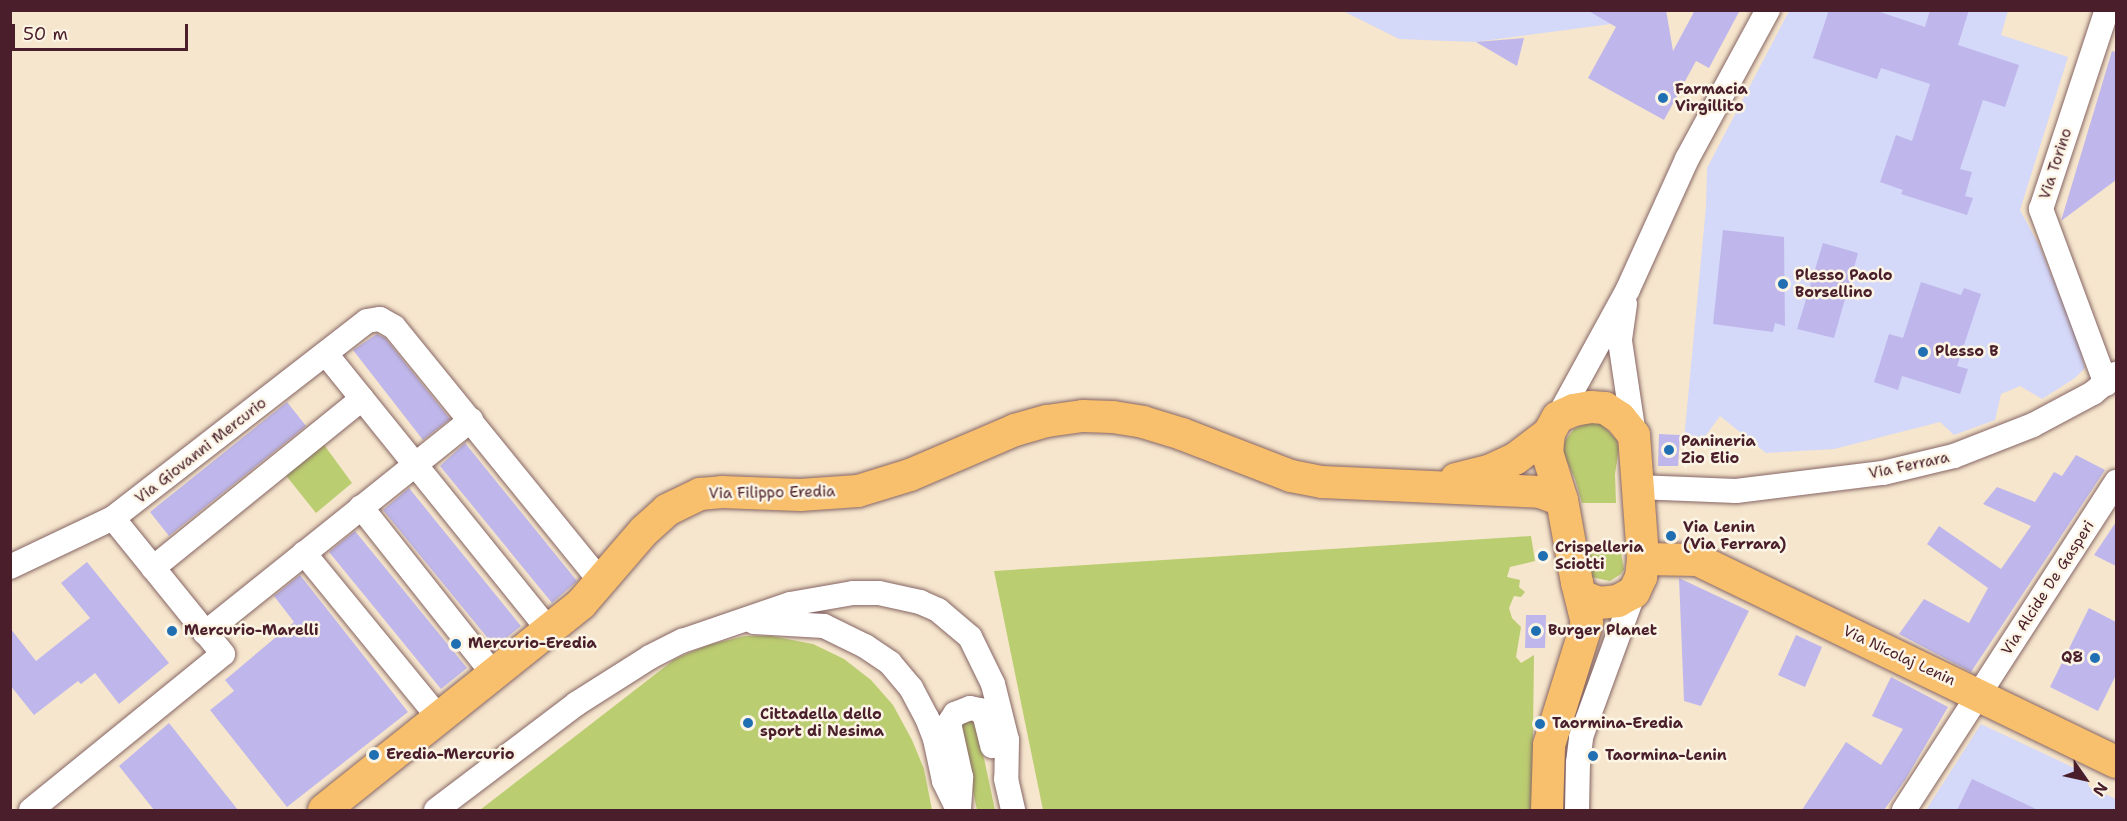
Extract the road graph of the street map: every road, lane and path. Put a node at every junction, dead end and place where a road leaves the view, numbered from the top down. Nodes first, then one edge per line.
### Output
1 (1768, 10) edge
2 (2107, 10) edge
3 (1628, 289) junction
4 (326, 354) junction
5 (2111, 379) edge
6 (362, 399) junction
7 (471, 420) junction
8 (1554, 425) junction
9 (1634, 435) junction
10 (414, 465) junction
11 (2116, 482) edge
12 (1422, 485) junction
13 (1637, 488) junction
14 (1562, 500) junction
15 (360, 507) junction
16 (113, 518) junction
17 (304, 553) junction
18 (1643, 559) junction
19 (10, 567) edge
20 (153, 568) junction
21 (601, 582) junction
22 (1634, 592) junction
23 (1581, 596) junction
24 (740, 622) junction
25 (549, 630) junction
26 (205, 633) junction
27 (495, 675) junction
28 (1980, 694) junction
29 (440, 719) junction
30 (2116, 762) edge
31 (1006, 779) junction
32 (31, 810) edge
33 (324, 810) edge
34 (436, 810) edge
35 (959, 810) edge
36 (1013, 810) edge
37 (1547, 810) edge
38 (1577, 810) edge
39 (1904, 810) edge

1 - 3 street
2 - 5 street, Via Torino
3 - 8 street
3 - 9 street
4 - 6 street
4 - 7 street, Via Giovanni Mercurio
4 - 16 street, Via Giovanni Mercurio
5 - 13 street, Via Ferrara
6 - 10 street
6 - 20 street
7 - 10 street
7 - 21 street
8 - 9 main road
8 - 12 main road
8 - 14 main road
9 - 13 main road
10 - 15 street
10 - 25 street
11 - 28 street, Via Alcide De Gasperi
12 - 14 main road
12 - 21 main road, Via Filippo Eredia
13 - 18 main road
14 - 23 main road
15 - 17 street
15 - 27 street
16 - 19 street, Via Giovanni Mercurio
16 - 20 street
17 - 26 street
17 - 29 street
18 - 22 main road
18 - 28 main road, Via Nicolaj Lenin
20 - 26 street
21 - 25 main road, Via Filippo Eredia
22 - 23 main road
22 - 38 street
23 - 37 main road
24 - 31 street
24 - 34 street
24 - 35 street
25 - 27 main road, Via Filippo Eredia
26 - 32 street
27 - 29 main road, Via Filippo Eredia
28 - 30 main road, Via Nicolaj Lenin
28 - 39 street, Via Alcide De Gasperi
29 - 33 main road, Via Filippo Eredia
31 - 35 street
31 - 36 street

